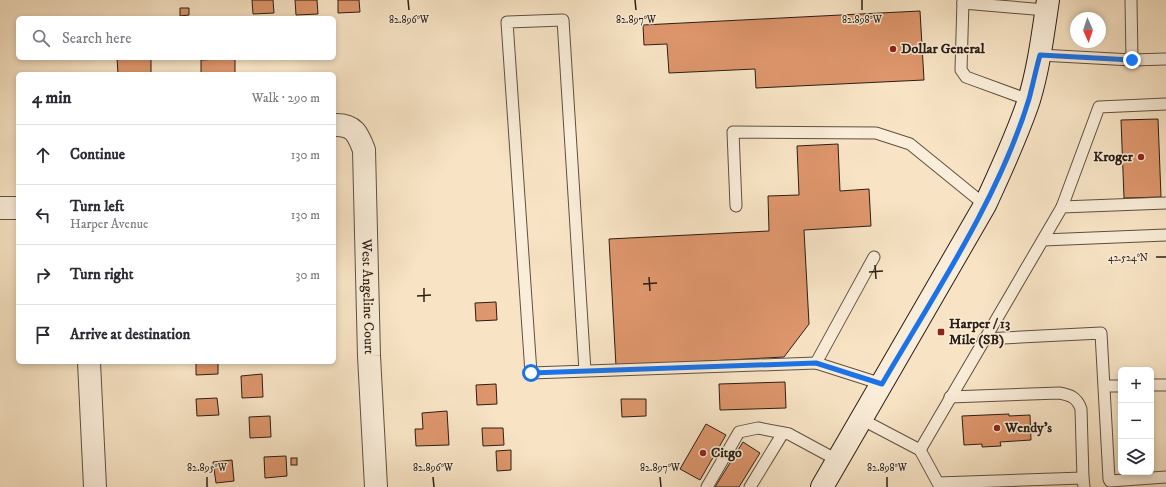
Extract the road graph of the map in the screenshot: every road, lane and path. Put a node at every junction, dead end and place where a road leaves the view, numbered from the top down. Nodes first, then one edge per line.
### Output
1 (1131, 0) edge
2 (963, 2) edge
3 (1047, 5) edge
4 (1040, 55) junction
5 (1166, 59) edge
6 (1132, 60) junction
7 (1029, 100) junction
8 (1166, 104) edge
9 (336, 125) edge
10 (1166, 202) edge
11 (985, 205) junction
12 (736, 206) dead end
13 (1062, 207) junction
14 (0, 208) edge
15 (16, 208) edge
16 (1166, 235) edge
17 (1043, 240) junction
18 (874, 258) dead end
19 (984, 339) junction
20 (816, 363) junction
21 (89, 364) edge
22 (585, 371) junction
23 (882, 384) junction
24 (1154, 385) edge
25 (1166, 385) edge
26 (1105, 386) junction
27 (1118, 386) edge
28 (950, 397) junction
29 (861, 419) junction
30 (783, 433) junction
31 (920, 450) junction
32 (837, 460) junction
33 (1166, 477) edge
34 (1084, 483) edge
35 (95, 487) edge
36 (376, 487) edge
37 (707, 487) edge
38 (750, 487) edge
39 (822, 487) edge

1 - 6 lane
2 - 3 lane
2 - 7 lane
3 - 4 main road
4 - 6 lane
4 - 7 main road
5 - 6 lane
7 - 11 main road
8 - 13 lane
9 - 36 main road, West Angeline Court
10 - 13 lane
11 - 12 lane
11 - 23 main road
13 - 17 lane
14 - 15 main road
16 - 17 lane
17 - 19 lane
18 - 20 lane
19 - 26 lane
19 - 28 lane
20 - 22 lane
20 - 23 lane
21 - 35 main road
22 - 22 lane
23 - 29 main road
24 - 25 lane
26 - 27 lane
26 - 33 lane
28 - 31 lane
28 - 34 lane
29 - 31 lane
29 - 32 main road
30 - 32 lane
30 - 37 lane
30 - 38 lane
31 - 34 lane
32 - 39 main road

